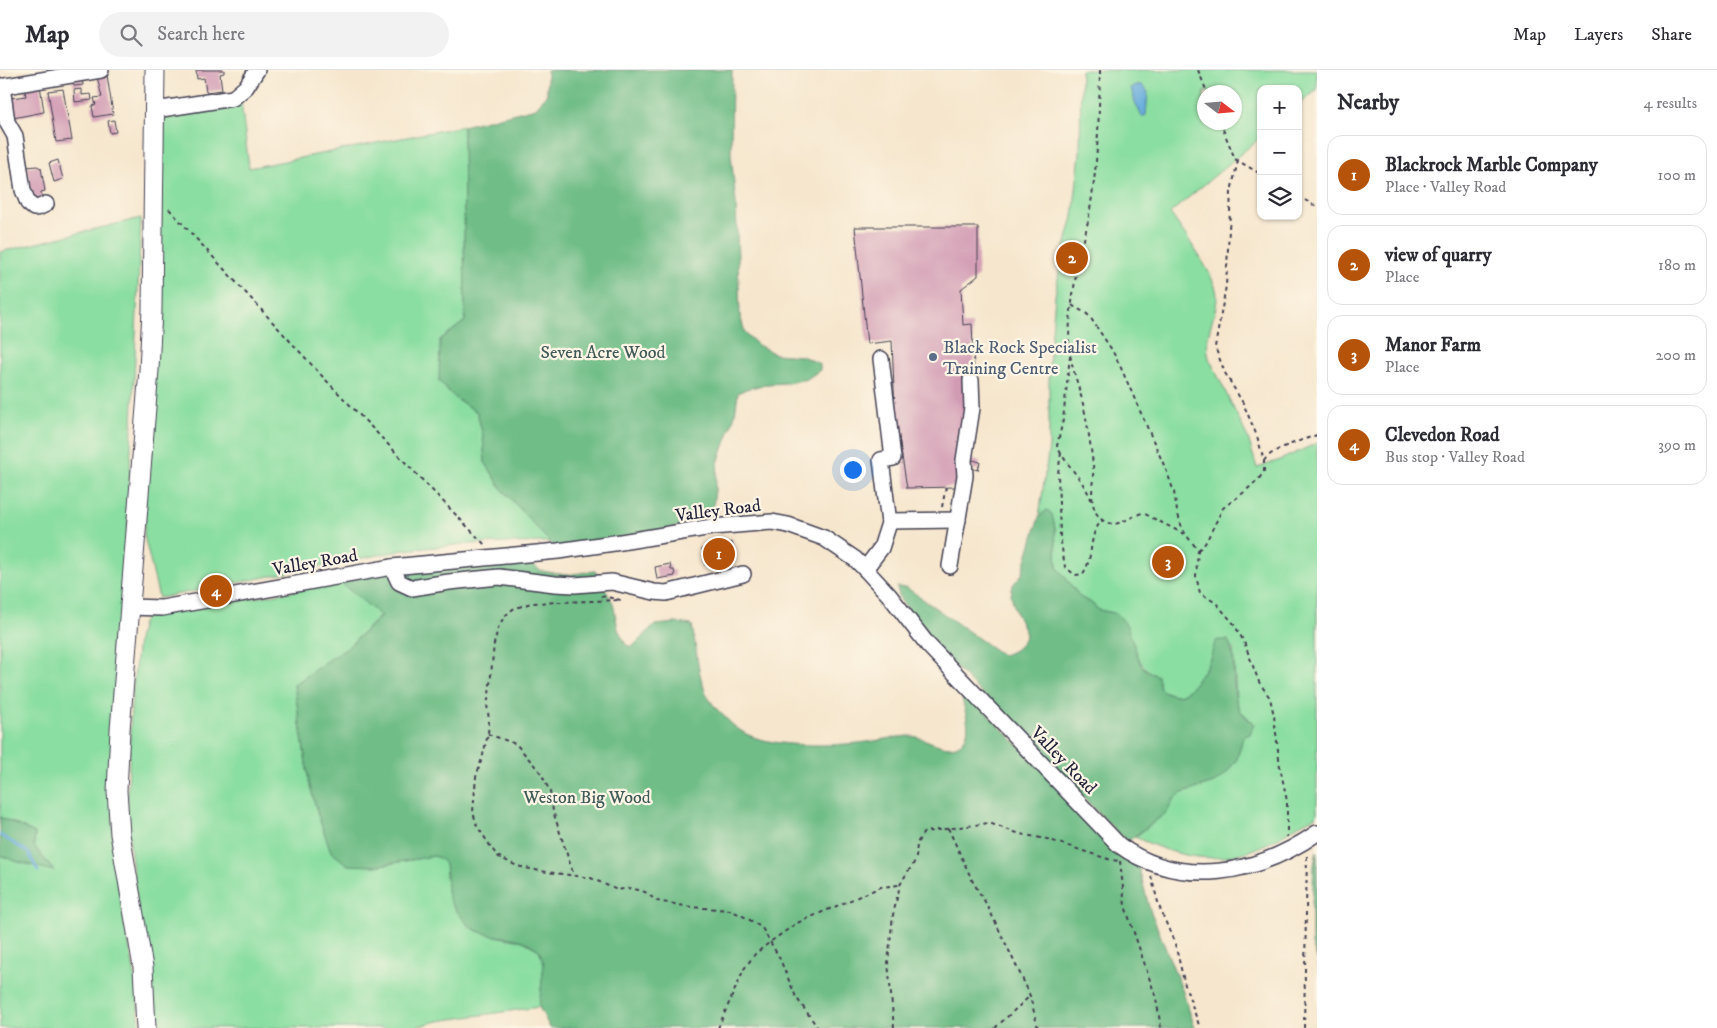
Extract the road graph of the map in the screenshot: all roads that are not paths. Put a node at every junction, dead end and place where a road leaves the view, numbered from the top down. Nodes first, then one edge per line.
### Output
1 (101, 70) edge
2 (155, 70) edge
3 (257, 70) edge
4 (1, 87) edge
5 (155, 110) junction
6 (46, 204) dead end
7 (881, 359) dead end
8 (971, 380) dead end
9 (958, 520) junction
10 (890, 521) junction
11 (950, 566) dead end
12 (392, 568) junction
13 (866, 569) junction
14 (743, 574) dead end
15 (129, 607) junction
16 (1312, 837) edge
17 (146, 1028) edge

1 - 4 street
2 - 5 main road
3 - 5 street
4 - 6 street
5 - 15 main road
7 - 10 street
8 - 9 street
9 - 10 street
9 - 11 street
10 - 13 street
12 - 13 street, Valley Road
12 - 14 street
12 - 15 street, Valley Road
13 - 16 street, Valley Road
15 - 17 main road

